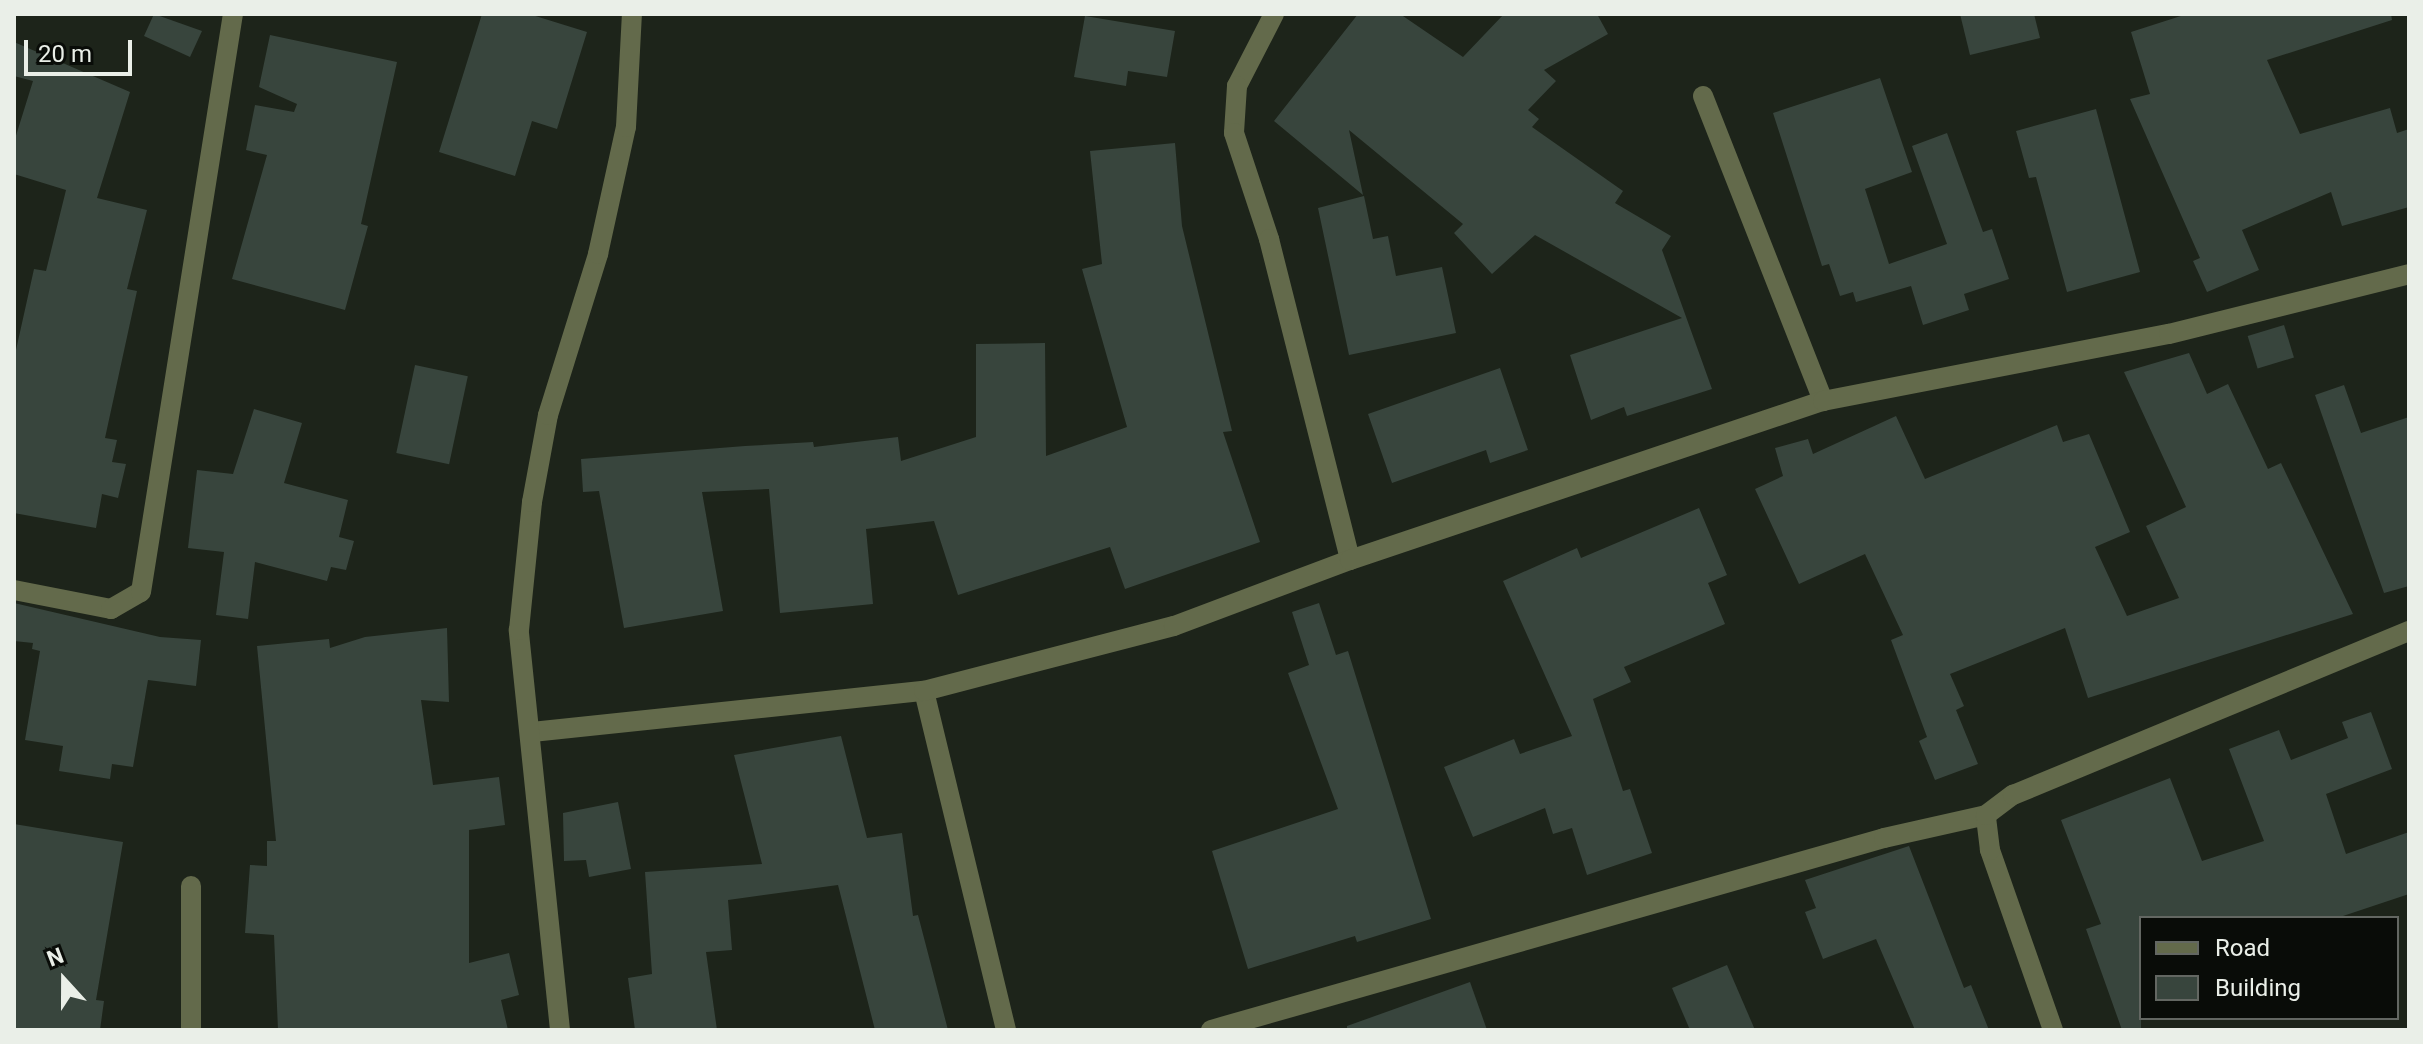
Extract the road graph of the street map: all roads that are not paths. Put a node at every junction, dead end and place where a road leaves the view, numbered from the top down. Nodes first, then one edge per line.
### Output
1 (233, 14) edge
2 (632, 14) edge
3 (1274, 14) edge
4 (1703, 96) dead end
5 (2409, 274) edge
6 (1823, 401) junction
7 (1350, 560) junction
8 (14, 590) edge
9 (2409, 631) edge
10 (924, 691) junction
11 (532, 732) junction
12 (1986, 815) junction
13 (191, 886) dead end
14 (191, 1030) edge
15 (560, 1030) edge
16 (1006, 1030) edge
17 (1211, 1030) edge
18 (2053, 1030) edge

1 - 8 street
2 - 11 street
3 - 7 street
4 - 6 street
5 - 6 street
6 - 7 street
7 - 10 street
9 - 12 street
10 - 11 street
10 - 16 street
11 - 15 street
12 - 17 street
12 - 18 street
13 - 14 street

